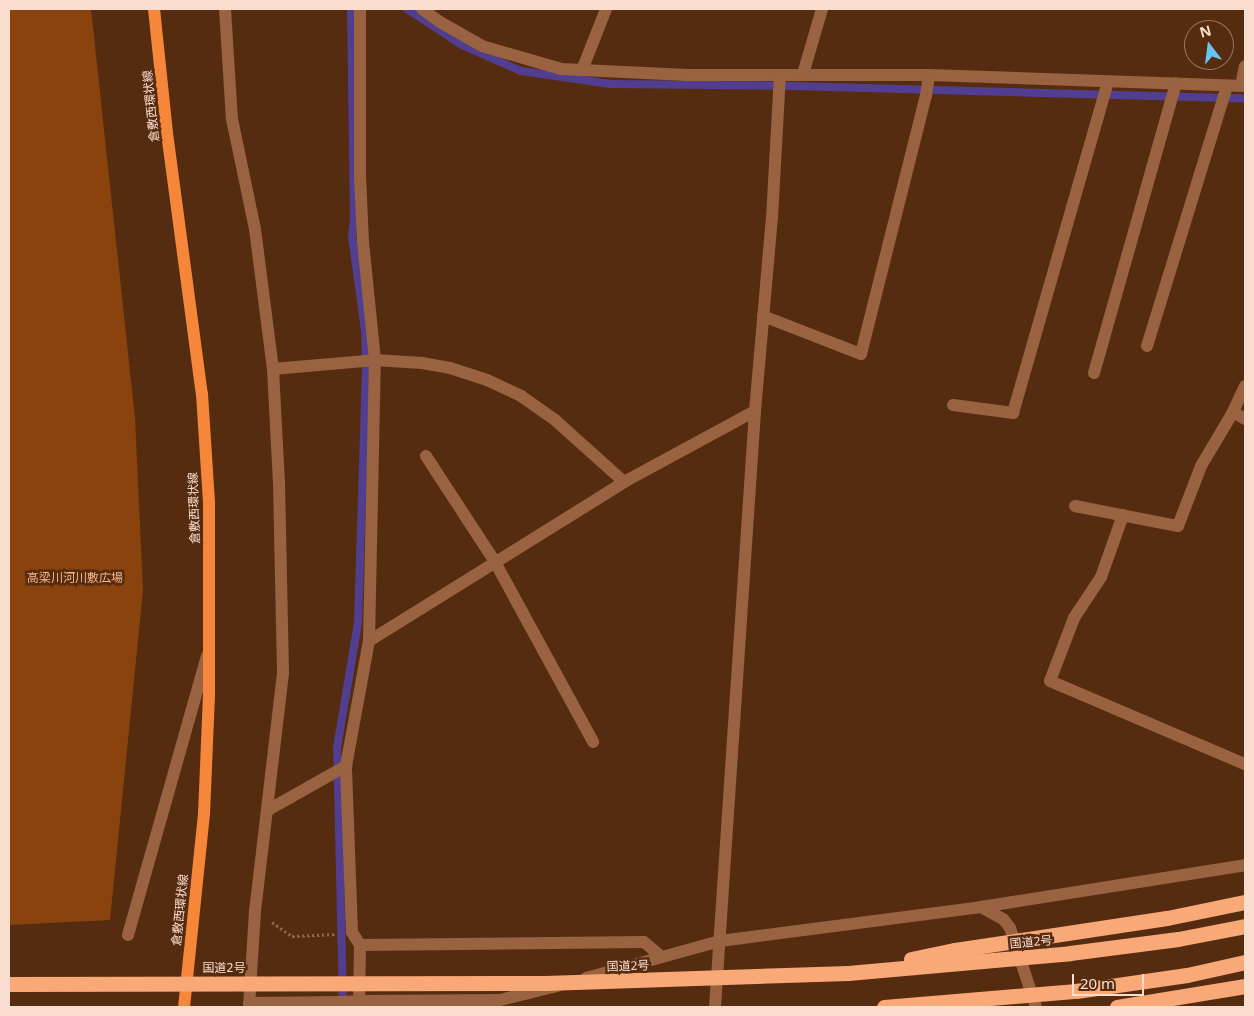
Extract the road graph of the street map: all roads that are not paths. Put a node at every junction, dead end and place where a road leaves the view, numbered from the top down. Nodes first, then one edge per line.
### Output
1 (154, 9) edge
2 (224, 9) edge
3 (360, 9) edge
4 (422, 9) edge
5 (606, 9) edge
6 (822, 9) edge
7 (1245, 66) edge
8 (582, 70) junction
9 (803, 74) junction
10 (780, 83) junction
11 (1107, 84) junction
12 (928, 85) junction
13 (1243, 86) edge
14 (1175, 87) junction
15 (1225, 94) junction
16 (763, 316) junction
17 (1147, 346) dead end
18 (369, 360) junction
19 (273, 369) junction
20 (1094, 373) dead end
21 (1245, 386) edge
22 (953, 405) dead end
23 (755, 411) junction
24 (1232, 412) junction
25 (1245, 418) edge
26 (426, 456) dead end
27 (624, 482) junction
28 (1074, 506) dead end
29 (1123, 515) junction
30 (495, 562) junction
31 (369, 641) junction
32 (209, 650) junction
33 (594, 742) dead end
34 (1245, 764) edge
35 (345, 766) junction
36 (268, 810) junction
37 (1245, 865) edge
38 (1245, 902) edge
39 (981, 907) junction
40 (1245, 926) edge
41 (128, 935) dead end
42 (720, 941) junction
43 (360, 945) junction
44 (662, 957) junction
45 (1245, 962) edge
46 (848, 973) junction
47 (9, 984) edge
48 (1245, 986) edge
49 (331, 1004) edge
50 (362, 1004) edge
51 (249, 1005) edge
52 (184, 1007) edge
53 (715, 1007) edge
54 (884, 1007) edge
55 (1036, 1007) edge
56 (1117, 1007) edge

1 - 32 main road, 倉敷西環状線
2 - 19 street
3 - 18 street
4 - 8 street
5 - 8 street
6 - 9 street
7 - 13 street
8 - 10 street
9 - 10 street
9 - 12 street
10 - 16 street
11 - 12 street
11 - 14 street
11 - 22 street
12 - 16 street
13 - 15 street
14 - 15 street
14 - 20 street
15 - 17 street
16 - 23 street
18 - 19 street
18 - 27 street
18 - 31 street
19 - 36 street
21 - 24 street
23 - 27 street
23 - 42 street
24 - 25 street
24 - 29 street
26 - 30 street
27 - 30 street
28 - 29 street
29 - 34 street
30 - 31 street
30 - 33 street
31 - 35 street
32 - 41 street
32 - 52 main road, 倉敷西環状線
35 - 36 street
35 - 43 street
36 - 51 street
37 - 39 street
38 - 46 highway, bridge
39 - 42 street
39 - 55 street
40 - 46 highway, 国道2号, bridge
42 - 44 street
42 - 53 street
43 - 44 street
43 - 50 street
44 - 50 street
45 - 54 highway, bridge
46 - 47 highway, 国道2号, bridge
48 - 56 highway
49 - 50 street, bridge
49 - 51 street

